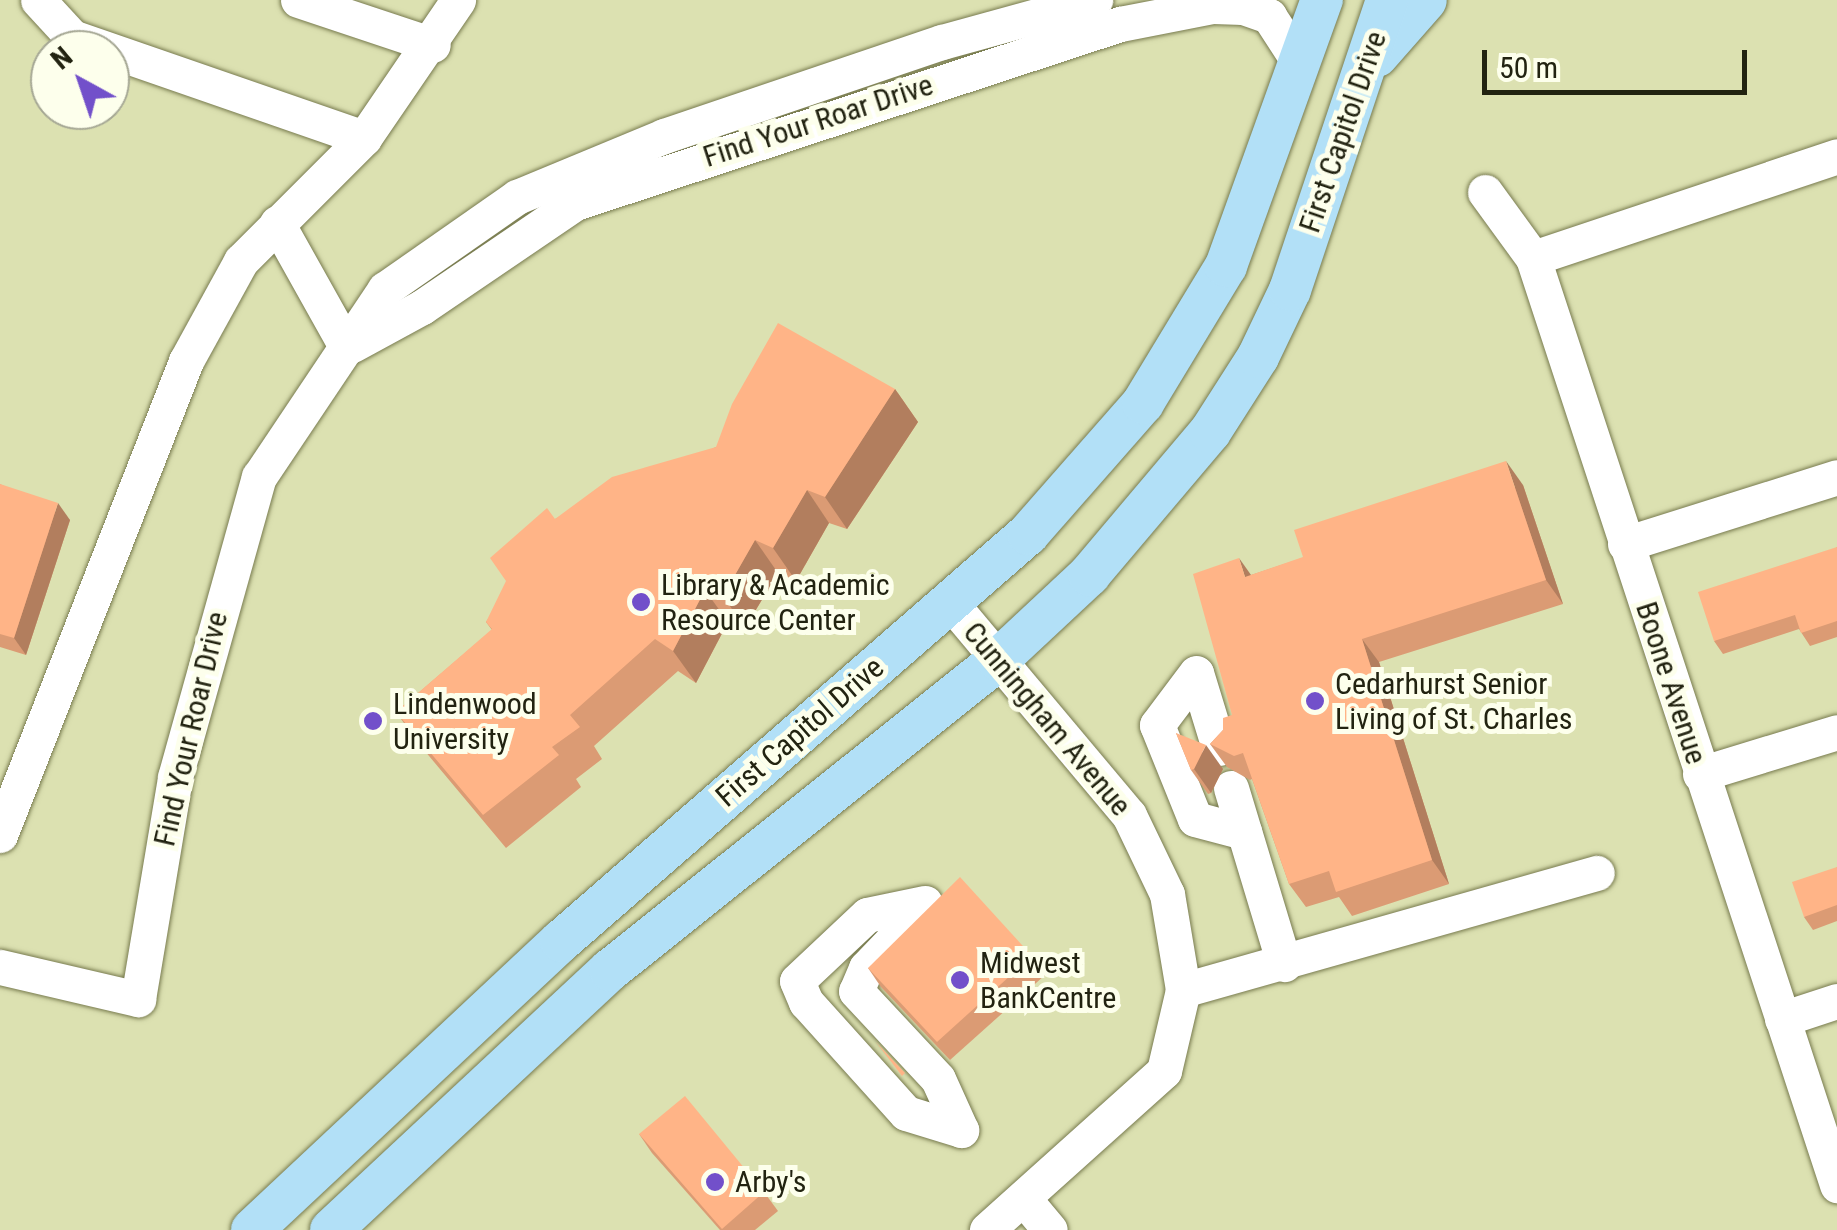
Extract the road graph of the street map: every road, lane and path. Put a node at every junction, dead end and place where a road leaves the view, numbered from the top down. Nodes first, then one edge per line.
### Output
1 (38, 0) edge
2 (298, 0) edge
3 (458, 0) edge
4 (1095, 0) edge
5 (1322, 0) edge
6 (1387, 0) edge
7 (1426, 0) edge
8 (433, 45) junction
9 (1300, 64) junction
10 (1363, 70) junction
11 (364, 138) junction
12 (1837, 156) edge
13 (1484, 192) dead end
14 (277, 223) junction
15 (1533, 258) junction
16 (347, 348) junction
17 (1837, 477) edge
18 (1626, 544) junction
19 (950, 602) junction
20 (998, 660) junction
21 (1837, 732) edge
22 (1219, 748) edge
23 (1700, 774) junction
24 (1230, 788) edge
25 (1244, 832) junction
26 (0, 834) edge
27 (1597, 873) dead end
28 (1284, 964) junction
29 (0, 966) edge
30 (1183, 990) junction
31 (1837, 1001) edge
32 (1782, 1019) junction
33 (961, 1130) joint
34 (1837, 1185) edge
35 (1024, 1199) junction
36 (252, 1230) edge
37 (332, 1230) edge
38 (987, 1230) edge
39 (1050, 1230) edge

1 - 11 street
2 - 8 street
3 - 8 street
4 - 16 street, Find Your Roar Drive
5 - 9 main road, First Capitol Drive
6 - 10 main road, First Capitol Drive
7 - 10 main road
8 - 11 street
9 - 16 street, Find Your Roar Drive
9 - 19 main road, First Capitol Drive
10 - 20 main road, First Capitol Drive
11 - 14 street
12 - 15 street
13 - 15 street, Boone Avenue
14 - 16 street
14 - 26 street
15 - 18 street, Boone Avenue
16 - 29 street, Find Your Roar Drive
17 - 18 street
18 - 23 street, Boone Avenue
19 - 20 street, Cunningham Avenue
19 - 36 main road, First Capitol Drive
20 - 30 street, Cunningham Avenue
20 - 37 main road, First Capitol Drive
21 - 23 street
22 - 25 street
23 - 32 street, Boone Avenue
24 - 25 street
25 - 28 street
27 - 28 street
28 - 30 street
30 - 35 street, Cunningham Avenue
31 - 32 street
32 - 34 street, Boone Avenue
33 - 33 street
35 - 38 street, Cunningham Avenue
35 - 39 street

